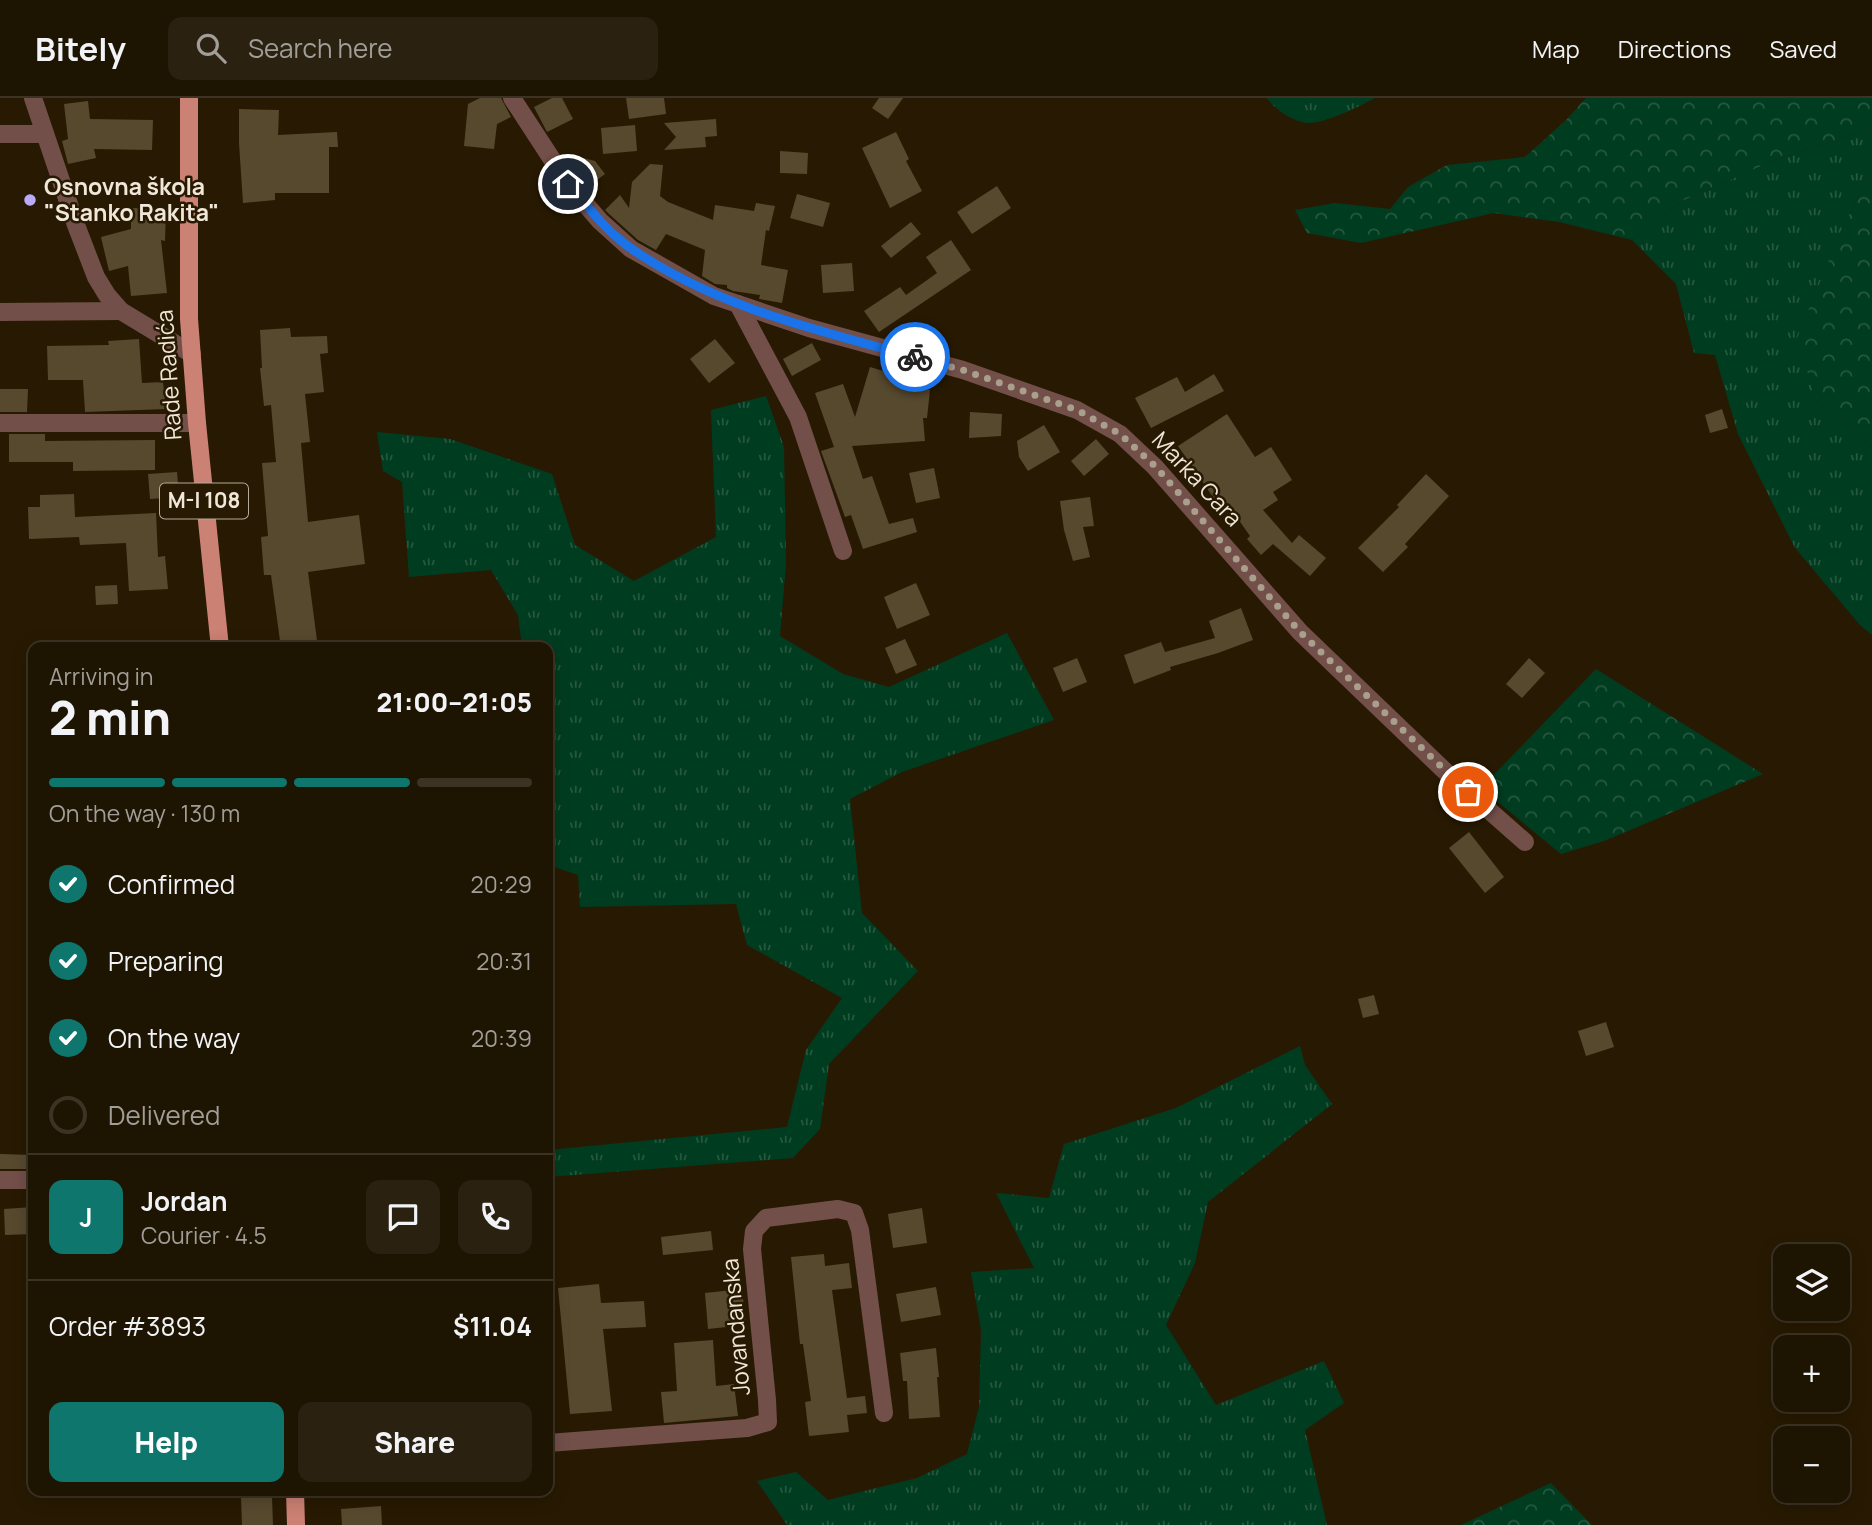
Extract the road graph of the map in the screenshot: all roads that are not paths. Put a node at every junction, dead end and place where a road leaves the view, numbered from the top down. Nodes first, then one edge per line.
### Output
1 (33, 98) edge
2 (189, 98) edge
3 (512, 98) edge
4 (0, 134) edge
5 (45, 134) junction
6 (738, 304) junction
7 (121, 311) junction
8 (0, 312) edge
9 (192, 354) junction
10 (0, 423) edge
11 (197, 423) junction
12 (843, 551) dead end
13 (219, 642) edge
14 (1525, 842) dead end
15 (0, 1180) edge
16 (28, 1180) edge
17 (884, 1413) dead end
18 (553, 1443) edge
19 (295, 1496) edge
20 (296, 1525) edge

1 - 5 street
2 - 9 main road, Rade Radića / M-I 108
3 - 6 street, Marka Cara
4 - 5 street
5 - 7 street
6 - 12 street
6 - 14 street, Marka Cara
7 - 8 street
7 - 9 street
9 - 11 main road, Rade Radića / M-I 108
10 - 11 street
11 - 13 main road, Rade Radića / M-I 108
15 - 16 street
17 - 18 street, Jovandanska
19 - 20 main road

